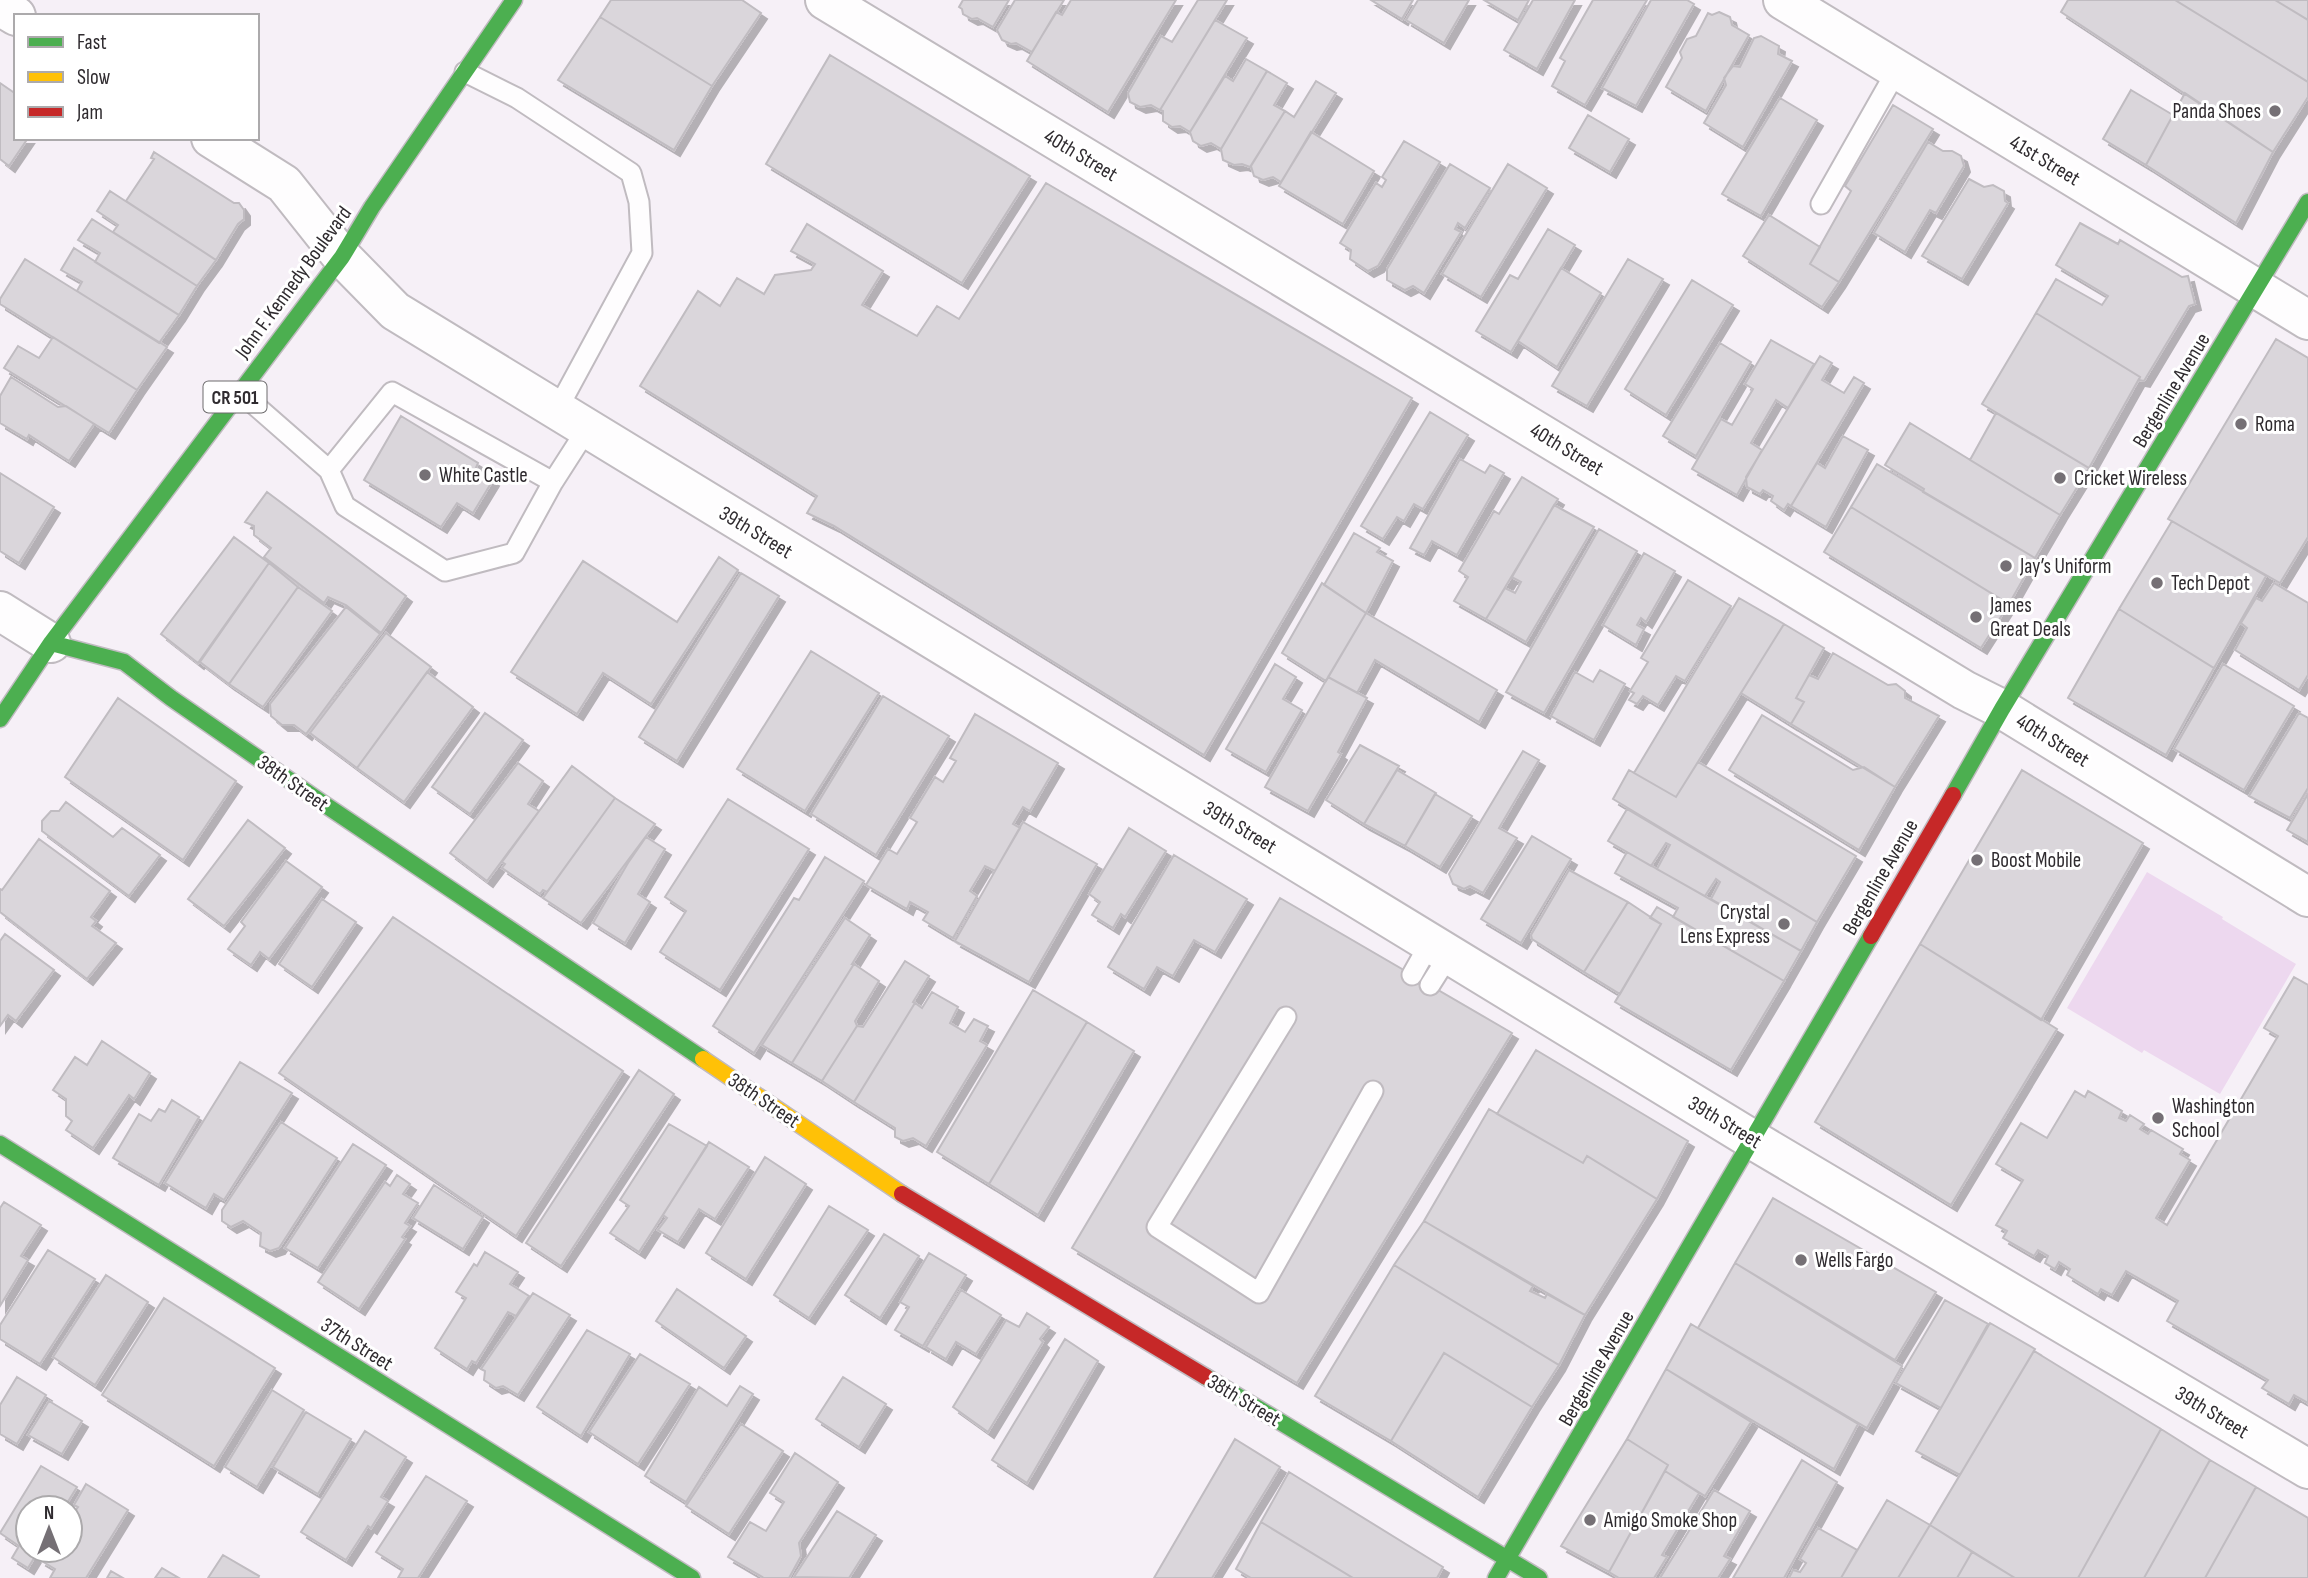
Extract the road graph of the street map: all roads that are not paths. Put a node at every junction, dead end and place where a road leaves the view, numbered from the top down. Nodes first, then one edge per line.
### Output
1 (514, 0) edge
2 (825, 0) edge
3 (1783, 0) edge
4 (1897, 70) junction
5 (465, 72) junction
6 (214, 140) edge
7 (2308, 202) edge
8 (1821, 204) dead end
9 (342, 257) junction
10 (2257, 289) junction
11 (2308, 320) edge
12 (240, 391) junction
13 (572, 420) junction
14 (329, 470) junction
15 (553, 482) junction
16 (0, 611) edge
17 (51, 643) junction
18 (2002, 709) junction
19 (0, 719) edge
20 (2308, 897) edge
21 (1286, 1017) dead end
22 (1373, 1091) dead end
23 (1753, 1140) junction
24 (0, 1144) edge
25 (2308, 1469) edge
26 (1508, 1559) junction
27 (692, 1578) edge
28 (1496, 1578) edge
29 (1539, 1578) edge

1 - 5 street, John F. Kennedy Boulevard / CR 501
2 - 18 street, 40th Street
3 - 4 street, 41st Street
4 - 8 lane
4 - 10 street, 41st Street
5 - 9 street, John F. Kennedy Boulevard / CR 501
5 - 13 lane
6 - 9 street, 39th Street
7 - 10 street, Bergenline Avenue
9 - 12 street, John F. Kennedy Boulevard / CR 501
9 - 13 street, 39th Street
10 - 11 street, 41st Street
10 - 18 street, Bergenline Avenue
12 - 14 lane
12 - 17 street, John F. Kennedy Boulevard / CR 501
13 - 15 lane
13 - 23 street, 39th Street
14 - 15 lane
14 - 15 lane
16 - 17 street, 38th Street
17 - 19 street, John F. Kennedy Boulevard / CR 501
17 - 26 street, 38th Street
18 - 20 street, 40th Street
18 - 23 street, Bergenline Avenue
21 - 22 lane
23 - 25 street, 39th Street
23 - 26 street, Bergenline Avenue
24 - 27 street, 37th Street
26 - 28 street, Bergenline Avenue
26 - 29 street, 38th Street

